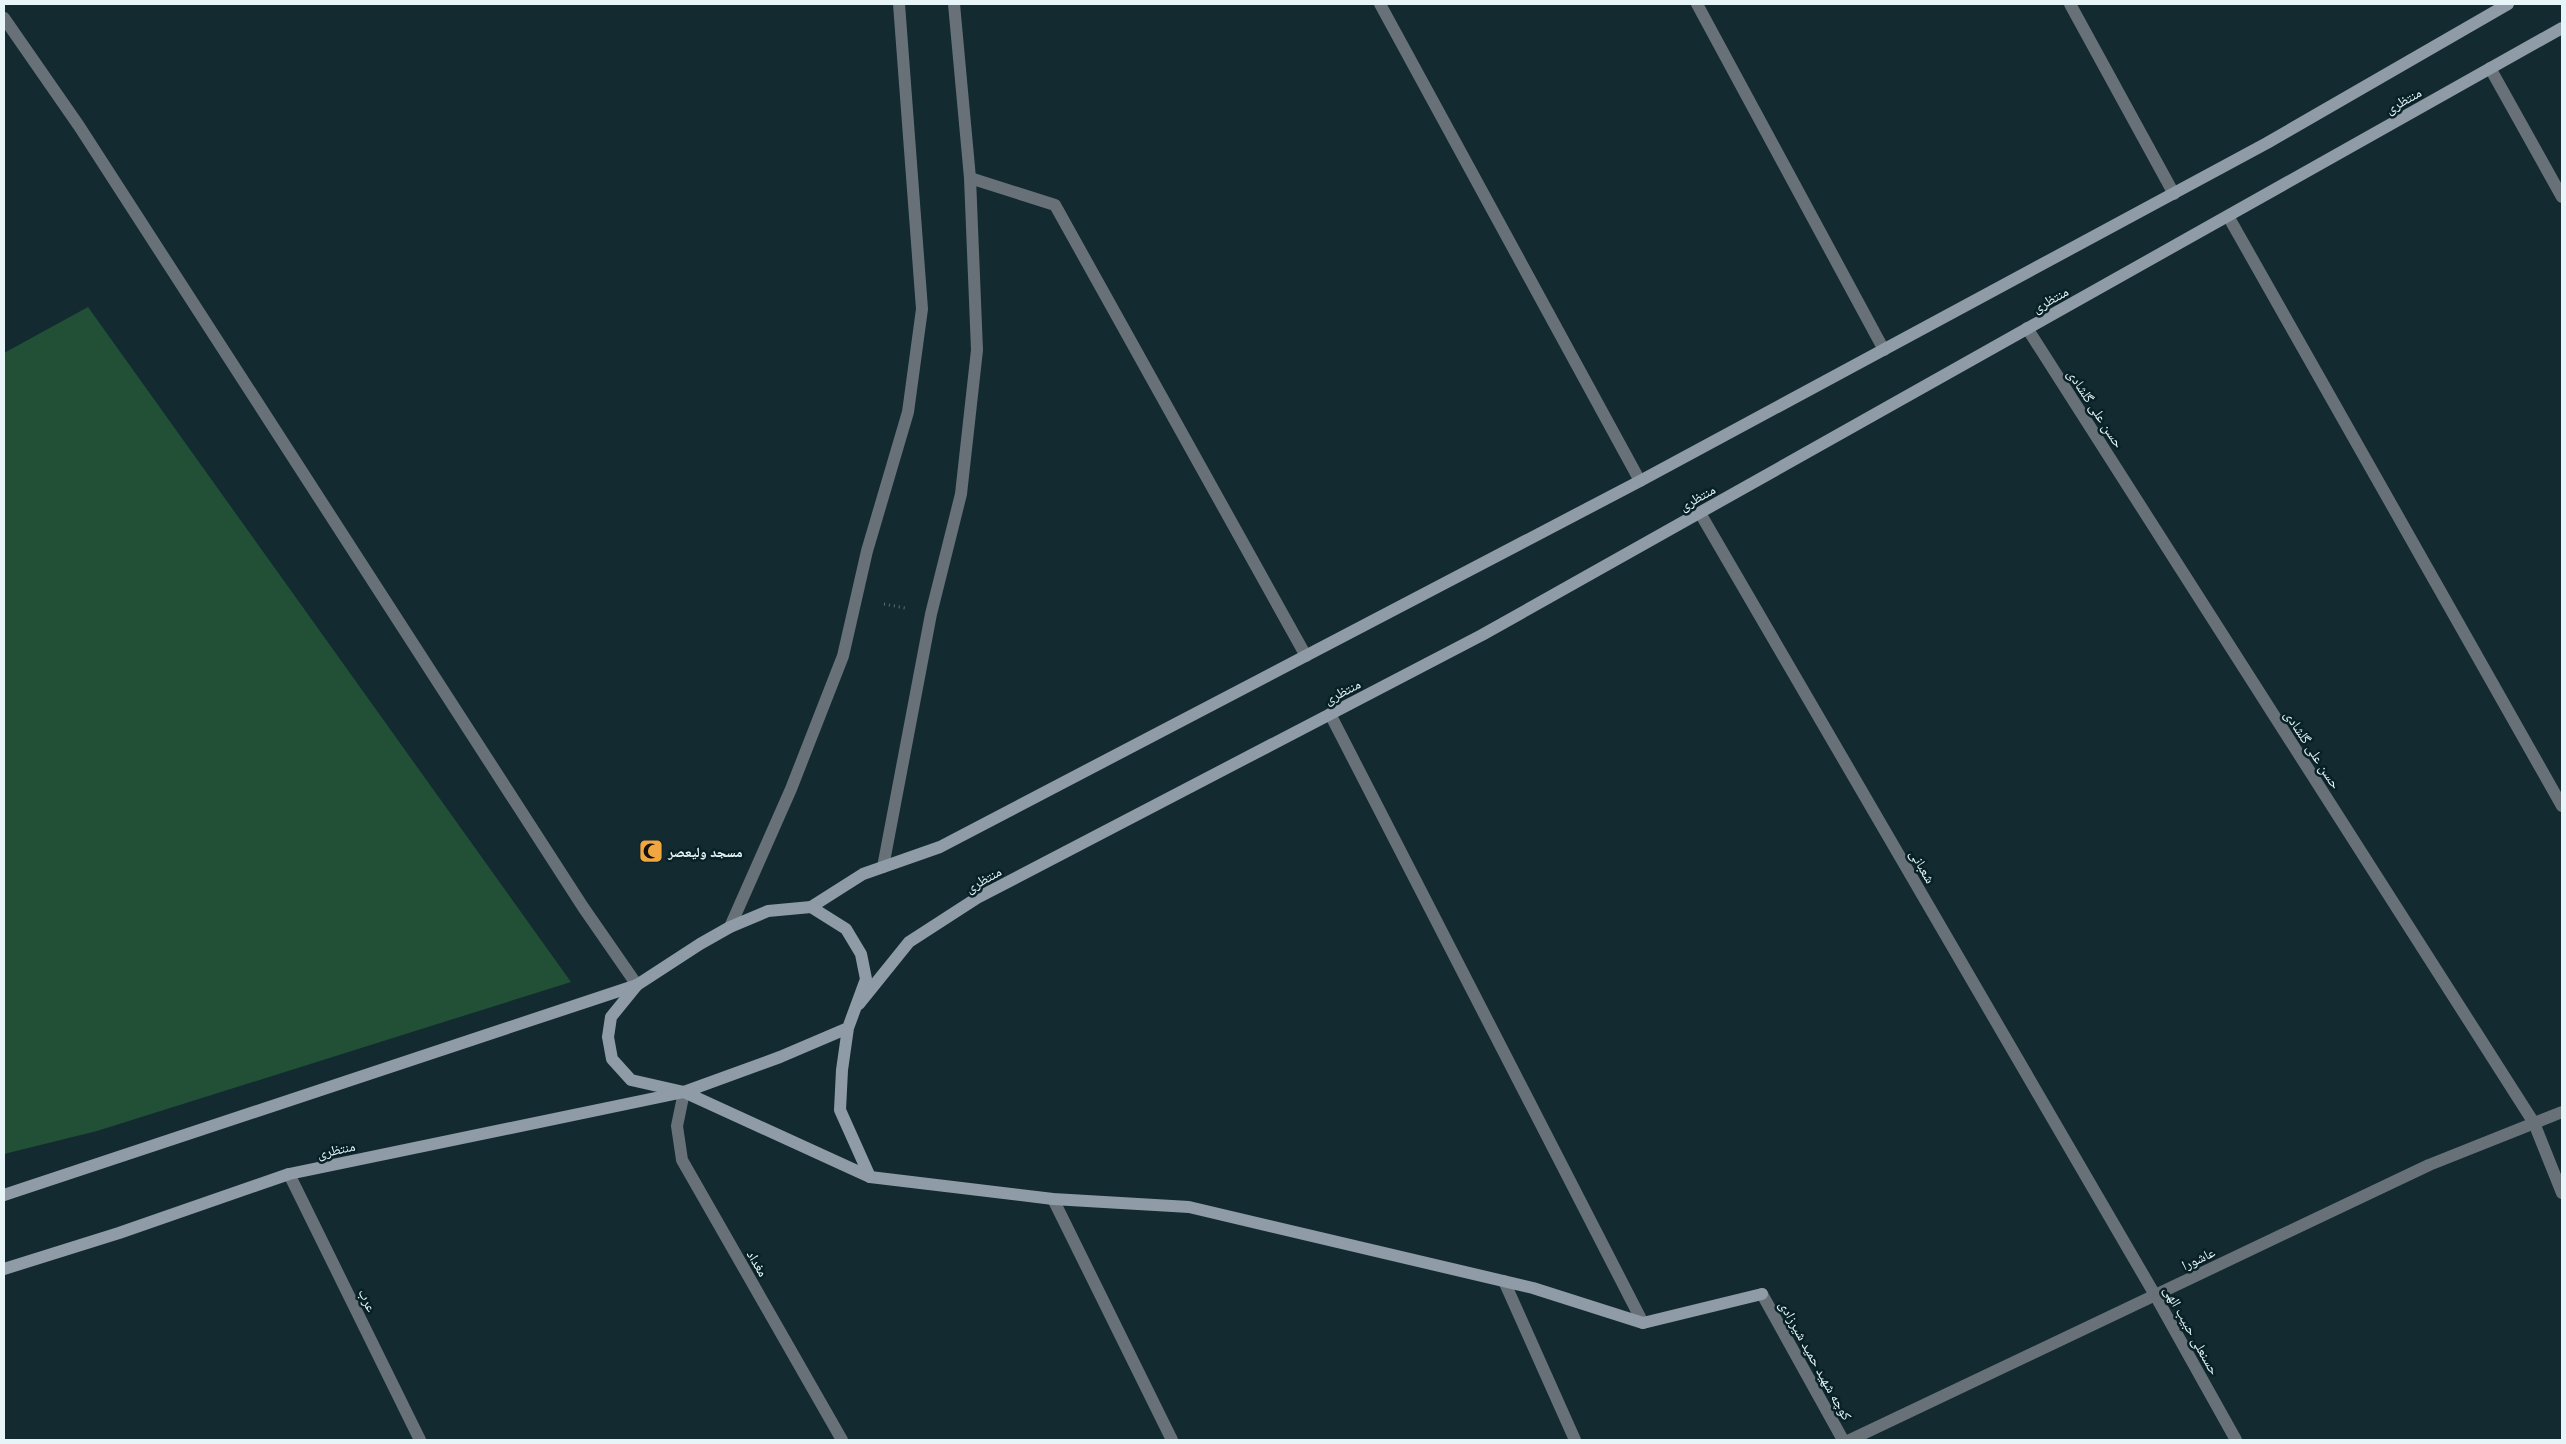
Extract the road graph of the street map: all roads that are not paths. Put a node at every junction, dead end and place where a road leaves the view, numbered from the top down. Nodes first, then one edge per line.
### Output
1 (899, 4) edge
2 (954, 4) edge
3 (1380, 4) edge
4 (1697, 4) edge
5 (2070, 4) edge
6 (2500, 6) edge
7 (4, 18) edge
8 (2562, 28) edge
9 (2490, 68) junction
10 (970, 178) junction
11 (2174, 194) junction
12 (2562, 197) edge
13 (2228, 216) junction
14 (2027, 328) junction
15 (1884, 350) junction
16 (1640, 481) junction
17 (1700, 513) junction
18 (1306, 656) junction
19 (1330, 714) junction
20 (2562, 806) edge
21 (883, 867) junction
22 (811, 907) junction
23 (730, 927) junction
24 (636, 985) junction
25 (859, 1004) junction
26 (848, 1028) junction
27 (684, 1092) junction
28 (2562, 1112) edge
29 (2534, 1124) junction
30 (289, 1174) junction
31 (870, 1176) junction
32 (2562, 1193) edge
33 (4, 1195) edge
34 (1053, 1199) junction
35 (2120, 1235) joint
36 (4, 1269) edge
37 (1504, 1282) junction
38 (2155, 1295) junction
39 (1643, 1323) junction
40 (420, 1440) edge
41 (842, 1440) edge
42 (1172, 1440) edge
43 (1575, 1440) edge
44 (1844, 1440) edge
45 (1850, 1440) edge
46 (2236, 1440) edge

1 - 23 street
2 - 10 street
3 - 16 street
4 - 15 street
5 - 11 street
6 - 11 street
7 - 24 street
8 - 9 street, منتظری
9 - 12 street
9 - 13 street, منتظری
10 - 18 street
10 - 21 street
11 - 15 street
13 - 14 street, منتظری
13 - 20 street
14 - 17 street, منتظری
14 - 29 street, حسن علی گلشادی
15 - 16 street
16 - 18 street
17 - 19 street, منتظری
17 - 35 street, شعبانی
18 - 21 street
19 - 25 street, منتظری
19 - 39 street
21 - 22 street
22 - 23 street
22 - 25 street
23 - 24 street
24 - 27 street
24 - 33 street
25 - 26 street
26 - 27 street, منتظری
26 - 31 street
27 - 30 street, منتظری
27 - 31 street
27 - 41 street, مغداد
28 - 29 street, عاشورا
29 - 32 street, حسن علی گلشادی
29 - 38 street, عاشورا
30 - 36 street, منتظری
30 - 40 street, عرب
31 - 34 street
34 - 37 street
34 - 42 street
35 - 38 street, حسنعلی حبیب الهی
37 - 39 street
37 - 43 street
38 - 45 street, عاشورا
38 - 46 street, حسنعلی حبیب الهی
39 - 44 street, کوچه شهید حمید شیرزادی

